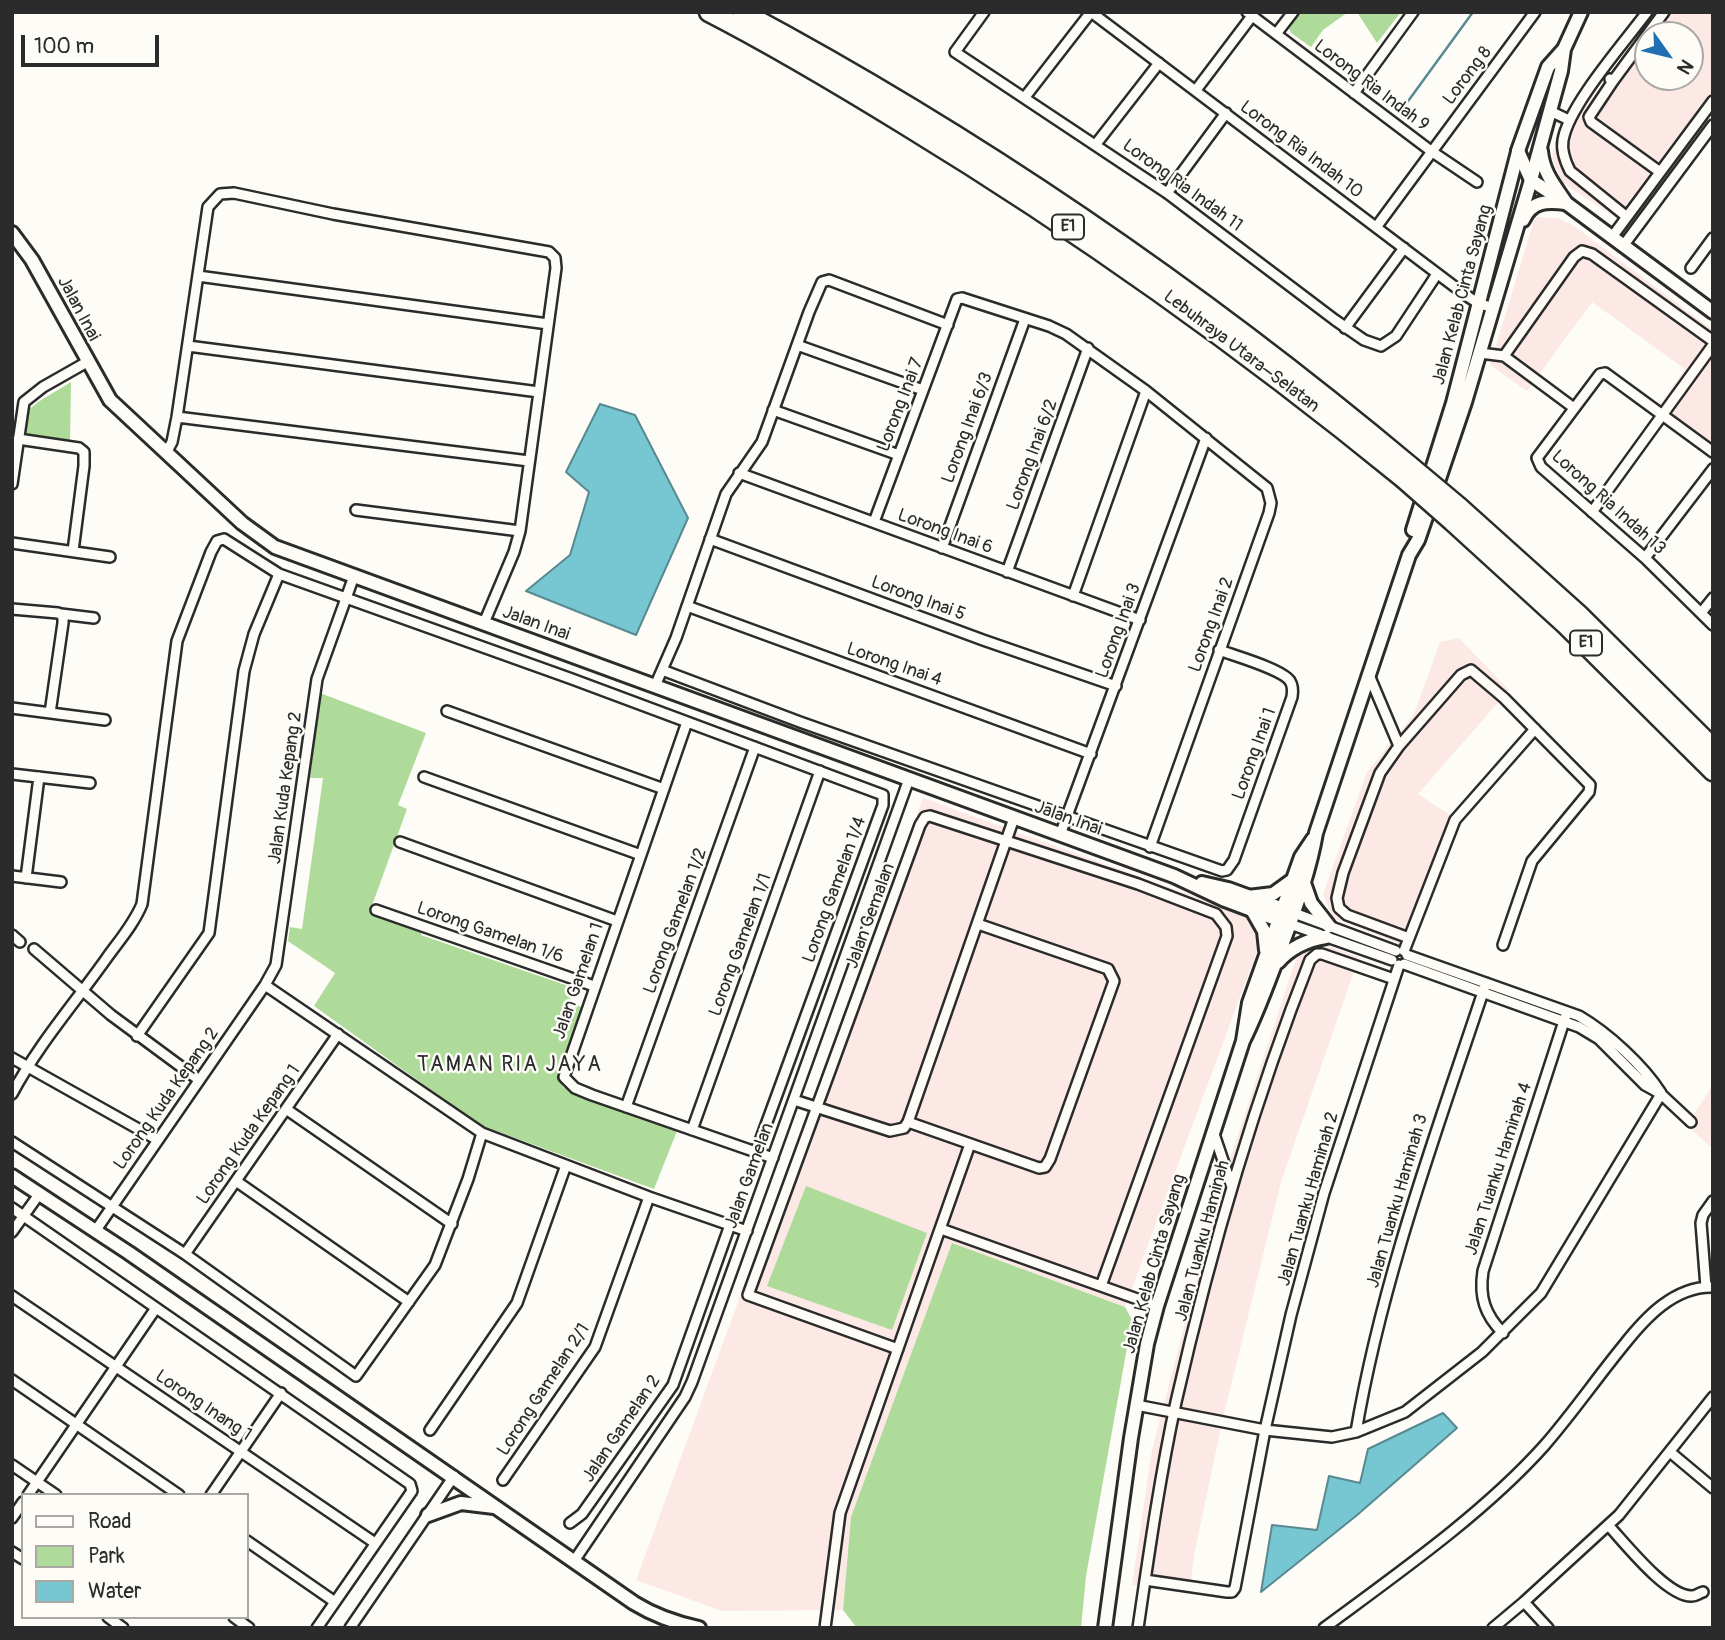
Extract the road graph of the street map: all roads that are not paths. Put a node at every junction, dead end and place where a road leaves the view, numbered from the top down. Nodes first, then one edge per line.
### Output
1 (709, 12) edge
2 (741, 12) edge
3 (984, 12) edge
4 (1091, 12) edge
5 (1293, 12) edge
6 (1413, 12) edge
7 (1535, 12) edge
8 (1581, 12) edge
9 (1647, 12) edge
10 (1664, 12) edge
11 (1250, 14) edge
12 (1276, 34) junction
13 (1564, 49) junction
14 (1159, 63) junction
15 (1601, 73) junction
16 (1613, 81) junction
17 (1196, 90) junction
18 (1354, 93) junction
19 (1025, 97) junction
20 (1713, 101) edge
21 (1550, 110) junction
22 (1226, 113) junction
23 (1569, 120) junction
24 (1713, 125) edge
25 (1540, 142) junction
26 (1096, 144) junction
27 (1431, 151) junction
28 (1518, 151) junction
29 (1660, 172) junction
30 (1531, 180) junction
31 (1477, 183) dead end
32 (1511, 184) junction
33 (1167, 193) junction
34 (1566, 203) junction
35 (1627, 217) junction
36 (1377, 226) junction
37 (12, 233) edge
38 (1514, 234) junction
39 (1612, 237) junction
40 (1713, 238) edge
41 (1623, 246) junction
42 (1404, 248) junction
43 (1690, 268) dead end
44 (1437, 274) junction
45 (198, 276) junction
46 (957, 299) joint
47 (1478, 303) junction
48 (1493, 308) junction
49 (1713, 312) edge
50 (1025, 318) junction
51 (548, 324) junction
52 (948, 325) junction
53 (1345, 328) junction
54 (1712, 340) edge
55 (797, 345) junction
56 (188, 346) junction
57 (1088, 348) junction
58 (1480, 353) junction
59 (1504, 356) junction
60 (87, 362) junction
61 (923, 390) junction
62 (1146, 391) junction
63 (539, 392) junction
64 (1574, 408) junction
65 (773, 410) junction
66 (1662, 414) junction
67 (177, 417) junction
68 (1206, 438) junction
69 (18, 439) junction
70 (1713, 452) edge
71 (166, 453) junction
72 (899, 455) junction
73 (529, 461) junction
74 (1713, 469) edge
75 (1406, 472) junction
76 (739, 473) junction
77 (12, 484) edge
78 (356, 510) dead end
79 (1592, 512) junction
80 (1455, 514) junction
81 (874, 522) junction
82 (520, 531) junction
83 (710, 539) junction
84 (12, 543) edge
85 (942, 548) junction
86 (73, 551) junction
87 (1409, 555) junction
88 (110, 556) dead end
89 (1645, 558) junction
90 (1007, 572) junction
91 (279, 574) junction
92 (354, 576) junction
93 (1073, 596) junction
94 (346, 598) junction
95 (1713, 598) edge
96 (687, 606) junction
97 (12, 609) edge
98 (1701, 613) junction
99 (61, 614) junction
100 (94, 618) dead end
101 (1140, 620) junction
102 (484, 624) junction
103 (1713, 625) edge
104 (1219, 650) junction
105 (662, 670) junction
106 (1369, 676) junction
107 (655, 686) junction
108 (1116, 686) junction
109 (12, 708) edge
110 (447, 712) dead end
111 (50, 713) junction
112 (105, 720) dead end
113 (687, 722) junction
114 (1535, 729) junction
115 (1399, 746) junction
116 (755, 747) junction
117 (1713, 748) edge
118 (1091, 754) junction
119 (820, 771) junction
120 (1713, 771) edge
121 (12, 775) edge
122 (39, 777) junction
123 (424, 777) dead end
124 (909, 779) junction
125 (90, 783) dead end
126 (664, 789) junction
127 (1067, 817) junction
128 (1014, 818) junction
129 (1060, 835) junction
130 (1007, 841) junction
131 (400, 842) dead end
132 (1150, 847) junction
133 (640, 855) junction
134 (12, 876) edge
135 (1174, 876) junction
136 (26, 878) junction
137 (1299, 881) junction
138 (61, 882) dead end
139 (1248, 897) junction
140 (376, 910) dead end
141 (1252, 910) junction
142 (1286, 916) junction
143 (617, 921) junction
144 (978, 924) junction
145 (1327, 931) junction
146 (12, 935) edge
147 (1409, 938) junction
148 (20, 942) dead end
149 (1503, 945) dead end
150 (34, 949) dead end
151 (1400, 958) junction
152 (1268, 966) junction
153 (1394, 979) junction
154 (265, 985) junction
155 (594, 986) junction
156 (1484, 988) junction
157 (84, 990) junction
158 (1565, 1016) junction
159 (338, 1034) junction
160 (137, 1036) junction
161 (12, 1058) edge
162 (27, 1066) junction
163 (199, 1080) junction
164 (12, 1094) edge
165 (1661, 1094) junction
166 (794, 1100) junction
167 (626, 1107) junction
168 (818, 1107) junction
169 (286, 1109) junction
170 (908, 1122) junction
171 (1691, 1122) dead end
172 (692, 1130) junction
173 (1213, 1132) junction
174 (482, 1133) junction
175 (158, 1140) junction
176 (12, 1142) edge
177 (970, 1144) junction
178 (756, 1152) junction
179 (773, 1158) junction
180 (566, 1165) junction
181 (12, 1176) edge
182 (236, 1181) junction
183 (1232, 1188) junction
184 (40, 1193) junction
185 (649, 1197) junction
186 (1713, 1201) edge
187 (113, 1205) junction
188 (12, 1208) edge
189 (23, 1215) junction
190 (452, 1224) junction
191 (730, 1225) junction
192 (941, 1229) junction
193 (96, 1230) junction
194 (12, 1231) edge
195 (747, 1231) junction
196 (185, 1254) junction
197 (1101, 1286) junction
198 (1709, 1287) edge
199 (12, 1296) edge
200 (409, 1301) junction
201 (1157, 1306) junction
202 (156, 1308) junction
203 (1503, 1333) junction
204 (898, 1349) junction
205 (116, 1366) junction
206 (12, 1380) edge
207 (281, 1393) junction
208 (1713, 1397) edge
209 (1136, 1405) junction
210 (1174, 1411) junction
211 (76, 1424) junction
212 (430, 1430) dead end
213 (1265, 1430) junction
214 (1356, 1432) junction
215 (240, 1451) junction
216 (1670, 1452) junction
217 (12, 1465) edge
218 (454, 1476) junction
219 (503, 1480) dead end
220 (36, 1482) junction
221 (1713, 1488) edge
222 (29, 1493) edge
223 (53, 1493) edge
224 (176, 1493) edge
225 (212, 1493) edge
226 (498, 1507) junction
227 (428, 1515) junction
228 (570, 1523) dead end
229 (1608, 1525) junction
230 (248, 1542) edge
231 (375, 1543) junction
232 (574, 1561) junction
233 (1145, 1580) junction
234 (1703, 1592) dead end
235 (335, 1602) junction
236 (1524, 1602) junction
237 (317, 1628) edge
238 (350, 1628) edge
239 (699, 1628) edge
240 (825, 1628) edge
241 (1105, 1628) edge
242 (1138, 1628) edge
243 (1324, 1628) edge
244 (1493, 1628) edge
245 (1548, 1628) edge

1 - 75 highway, Lebuhraya Utara–Selatan / E1
2 - 75 highway, Lebuhraya Utara–Selatan / E1
3 - 19 street, Lorong Ria Indah 11
4 - 14 street, Lorong Ria Indah 10
4 - 19 street
5 - 12 street
6 - 18 street
7 - 27 street, Lorong 8
8 - 13 main road, Jalan Kelab Cinta Sayang
9 - 15 street
10 - 16 street
11 - 12 street, Lorong Ria Indah 9
11 - 17 street
12 - 18 street, Lorong Ria Indah 9
13 - 21 main road, Jalan Kelab Cinta Sayang
13 - 28 main road, Jalan Kelab Cinta Sayang
14 - 17 street, Lorong Ria Indah 10
14 - 26 street
15 - 16 street
15 - 23 street
16 - 29 street
17 - 22 street, Lorong Ria Indah 10
18 - 27 street, Lorong Ria Indah 9
19 - 26 street, Lorong Ria Indah 11
20 - 29 street
21 - 23 street
21 - 25 main road, Jalan Kelab Cinta Sayang
22 - 33 street
22 - 36 street, Lorong Ria Indah 10
23 - 35 street
24 - 41 street
25 - 30 main road, Jalan Kelab Cinta Sayang
25 - 34 main road
26 - 33 street, Lorong Ria Indah 11
27 - 31 street, Lorong Ria Indah 9
27 - 36 street, Lorong 8
28 - 30 main road
28 - 32 main road, Jalan Kelab Cinta Sayang
29 - 35 street
30 - 32 main road
30 - 34 main road
30 - 38 main road, Jalan Kelab Cinta Sayang
32 - 47 main road, Jalan Kelab Cinta Sayang
33 - 53 street, Lorong Ria Indah 11
34 - 38 main road
34 - 39 main road
35 - 39 street
36 - 42 street, Lorong Ria Indah 10
37 - 60 main road, Jalan Inai
38 - 48 main road, Jalan Kelab Cinta Sayang
39 - 41 main road
40 - 43 street
41 - 49 main road
42 - 44 street, Lorong Ria Indah 10
42 - 53 street
44 - 47 street, Lorong Ria Indah 10
44 - 53 street, Lorong Ria Indah 11
45 - 51 street
45 - 51 street
45 - 56 street
46 - 50 street, Lorong Inai 2
46 - 52 street, Lorong Inai 7
47 - 48 street, Lorong Ria Indah 10
47 - 87 main road, Jalan Kelab Cinta Sayang
48 - 58 main road, Jalan Kelab Cinta Sayang
50 - 57 street, Lorong Inai 2
50 - 85 street, Lorong Inai 6/3
51 - 63 street
52 - 55 street
52 - 61 street, Lorong Inai 7
54 - 59 street
54 - 66 street
55 - 61 street
55 - 65 street
56 - 63 street
56 - 67 street
57 - 62 street, Lorong Inai 2
57 - 90 street, Lorong Inai 6/2
58 - 59 street
58 - 87 main road, Jalan Kelab Cinta Sayang
59 - 64 street
60 - 69 street
60 - 71 main road, Jalan Inai
61 - 72 street, Lorong Inai 7
62 - 68 street, Lorong Inai 2
62 - 93 street
63 - 73 street
64 - 66 street, Lorong Ria Indah 13
64 - 79 street, Lorong Ria Indah 13
65 - 72 street
65 - 76 street
66 - 70 street, Lorong Ria Indah 13
66 - 79 street
67 - 71 street
67 - 73 street
68 - 101 street, Lorong Inai 3
68 - 104 street, Lorong Inai 2
69 - 77 street
69 - 86 street
71 - 92 main road, Jalan Inai
72 - 81 street, Lorong Inai 7
73 - 82 street
74 - 89 street
75 - 80 highway, Lebuhraya Utara–Selatan / E1, bridge
76 - 81 street, Lorong Inai 6
76 - 83 street
78 - 82 street
79 - 89 street, Lorong Ria Indah 13
80 - 117 highway, Lebuhraya Utara–Selatan / E1
80 - 120 highway, Lebuhraya Utara–Selatan / E1
81 - 85 street, Lorong Inai 6
82 - 102 street
83 - 96 street
83 - 108 street, Lorong Inai 5
84 - 86 street
85 - 90 street, Lorong Inai 6
86 - 88 street
87 - 106 main road, Jalan Kelab Cinta Sayang
89 - 98 street, Lorong Ria Indah 13
90 - 93 street, Lorong Inai 6
91 - 94 street, Lorong Gamelan 1/4
91 - 157 street, Lorong Gamelan 1/4
91 - 160 street
92 - 94 street, Jalan Kuda Kepang 2
92 - 102 main road, Jalan Inai
93 - 101 street, Lorong Inai 6
94 - 113 street, Lorong Gamelan 1/4
94 - 154 street, Jalan Kuda Kepang 2
95 - 98 street
96 - 105 street
96 - 118 street, Lorong Inai 4
97 - 99 street
98 - 103 street, Lorong Ria Indah 13
99 - 100 street
99 - 111 street
101 - 108 street, Lorong Inai 3
102 - 107 main road, Jalan Inai
104 - 132 street, Lorong Inai 2
104 - 132 street, Lorong Inai 1
105 - 107 street
105 - 127 street
106 - 115 street
106 - 137 main road, Jalan Kelab Cinta Sayang
107 - 124 main road, Jalan Inai
108 - 118 street, Lorong Inai 3
109 - 111 street
110 - 126 street
111 - 112 street
113 - 116 street, Lorong Gamelan 1/4
113 - 126 street, Jalan Gamelan 1
114 - 115 street
114 - 147 street, Jalan Tuanku Haminah 2
114 - 149 street
115 - 147 street
116 - 119 street, Lorong Gamelan 1/4
116 - 167 street, Lorong Gamelan 1/2
118 - 127 street, Lorong Inai 3
119 - 172 street, Lorong Gamelan 1/1
119 - 178 street, Lorong Gamelan 1/4
121 - 122 street
122 - 125 street
122 - 136 street
123 - 133 street
124 - 128 main road, Jalan Inai
124 - 166 street, Jalan Gamelan
126 - 133 street, Jalan Gamelan 1
127 - 129 street, Lorong Inai 3
127 - 132 street
128 - 129 main road, Jalan Inai
128 - 130 street
129 - 135 main road, Jalan Inai
130 - 144 street
130 - 168 street, Jalan Gemalan
130 - 197 street
131 - 143 street
133 - 143 street, Jalan Gamelan 1
134 - 136 street
135 - 139 main road, Jalan Inai
135 - 141 main road, Jalan Inai
136 - 138 street
137 - 139 main road
137 - 142 main road, Jalan Kelab Cinta Sayang
137 - 145 main road
139 - 142 main road, Jalan Inai
140 - 155 street, Lorong Gamelan 1/6
141 - 142 main road, Jalan Inai
141 - 152 main road
142 - 145 street
142 - 152 main road, Jalan Kelab Cinta Sayang
143 - 155 street, Jalan Gamelan 1
144 - 170 street
144 - 177 street
145 - 151 street
145 - 152 main road
146 - 148 street
147 - 151 street, Jalan Tuanku Haminah 2
150 - 157 street
151 - 153 street, Jalan Tuanku Haminah 2
151 - 156 street
152 - 173 main road, Jalan Kelab Cinta Sayang
153 - 183 street, Jalan Tuanku Haminah
153 - 213 street, Jalan Tuanku Haminah 2
154 - 159 street
154 - 163 street, Lorong Kuda Kepang 2
155 - 167 street, Jalan Gamelan 1
156 - 158 street
156 - 214 street, Jalan Tuanku Haminah 3
157 - 160 street
157 - 162 street
158 - 165 street
158 - 203 street, Jalan Tuanku Haminah 4
159 - 169 street, Lorong Kuda Kepang 1
159 - 174 street
160 - 163 street
161 - 162 street
162 - 164 street
162 - 175 street
163 - 175 street, Lorong Kuda Kepang 2
165 - 171 street
165 - 203 street
166 - 168 street
166 - 179 street, Jalan Gamelan
167 - 172 street, Jalan Gamelan 1
168 - 170 street
168 - 204 street
169 - 182 street, Lorong Kuda Kepang 1
169 - 190 street
170 - 177 street
172 - 178 street, Jalan Gamelan 1
173 - 183 street
173 - 201 main road, Jalan Kelab Cinta Sayang
174 - 180 street
174 - 190 street
175 - 187 street, Lorong Kuda Kepang 2
176 - 187 street
177 - 192 street
178 - 179 street, Jalan Gamelan 1
179 - 195 street, Jalan Gamelan
180 - 185 street
180 - 212 street
181 - 184 main road
182 - 196 street, Lorong Kuda Kepang 1
182 - 200 street
183 - 210 street, Jalan Tuanku Haminah
184 - 189 street
184 - 193 main road
185 - 191 street
185 - 219 street, Lorong Gamelan 2/1
186 - 198 street
187 - 193 street, Lorong Kuda Kepang 2
187 - 196 street
188 - 189 street
189 - 194 street
189 - 202 street
190 - 200 street
191 - 195 street
191 - 228 street, Jalan Gamelan 2
192 - 197 street
192 - 204 street
193 - 218 main road
195 - 232 street, Jalan Gamelan
196 - 200 street
197 - 201 street
198 - 243 street
199 - 205 street, Lorong Inang 1
201 - 209 main road, Jalan Kelab Cinta Sayang
202 - 205 street
202 - 207 street
203 - 214 street
204 - 240 street
205 - 211 street
205 - 215 street, Lorong Inang 1
206 - 211 street
207 - 215 street
207 - 231 street
208 - 216 street
209 - 210 street
209 - 241 main road, Jalan Kelab Cinta Sayang
210 - 213 street
210 - 233 street, Jalan Tuanku Haminah
211 - 220 street
211 - 224 street
213 - 214 street
213 - 233 street, Jalan Tuanku Haminah 2
215 - 225 street
215 - 231 street, Lorong Inang 1
216 - 221 street
216 - 229 street
217 - 220 street
218 - 226 main road
218 - 227 street
220 - 222 street
220 - 223 street
226 - 227 main road
226 - 232 main road
227 - 238 street
229 - 234 street
229 - 236 street
230 - 235 street
231 - 235 street
232 - 239 main road
233 - 242 street, Jalan Tuanku Haminah
235 - 237 street
236 - 244 street
236 - 245 street

